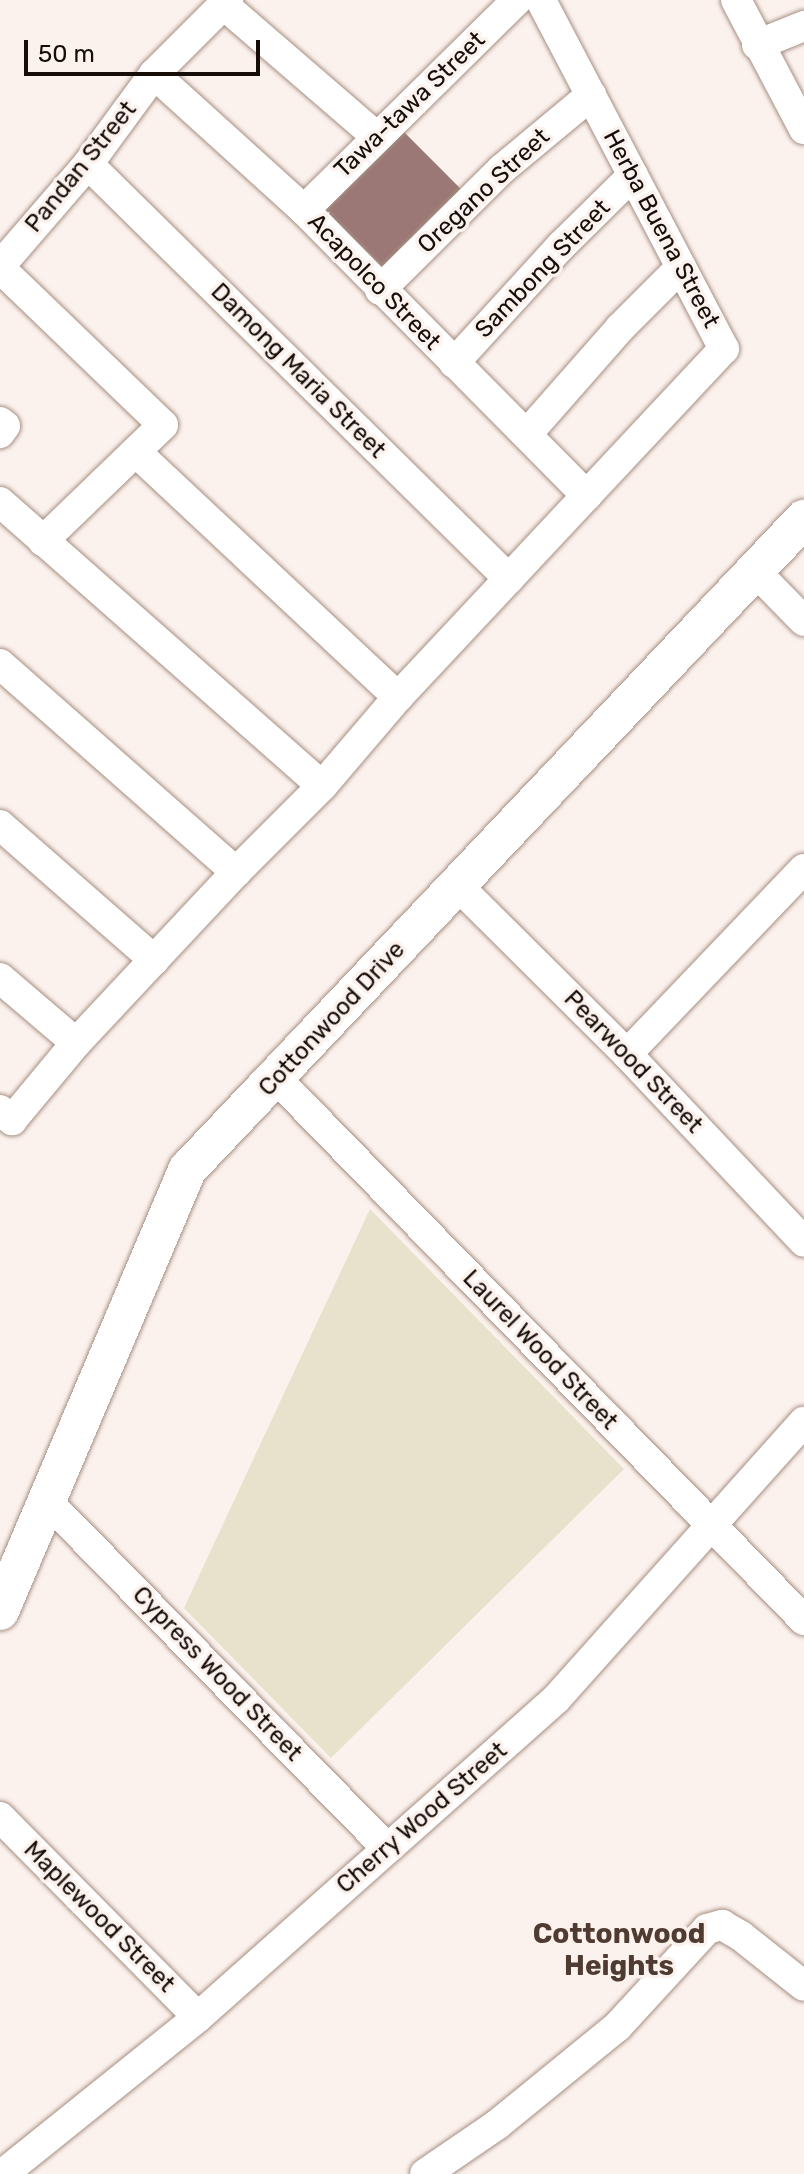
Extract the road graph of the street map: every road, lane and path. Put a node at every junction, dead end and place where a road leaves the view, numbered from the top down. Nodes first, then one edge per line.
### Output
1 (517, 0) edge
2 (541, 0) edge
3 (736, 0) edge
4 (226, 3) edge
5 (804, 26) edge
6 (757, 45) junction
7 (154, 74) junction
8 (591, 95) junction
9 (804, 129) edge
10 (377, 137) junction
11 (88, 164) junction
12 (633, 175) junction
13 (304, 210) junction
14 (0, 267) edge
15 (681, 267) junction
16 (380, 290) junction
17 (454, 363) junction
18 (0, 422) edge
19 (0, 433) edge
20 (527, 434) junction
21 (136, 452) junction
22 (587, 496) junction
23 (0, 502) edge
24 (804, 519) edge
25 (43, 541) junction
26 (755, 571) junction
27 (509, 579) junction
28 (804, 621) edge
29 (0, 664) edge
30 (398, 697) junction
31 (322, 786) junction
32 (0, 825) edge
33 (804, 869) edge
34 (236, 872) junction
35 (458, 886) junction
36 (154, 960) junction
37 (0, 978) edge
38 (76, 1043) junction
39 (627, 1054) junction
40 (276, 1078) junction
41 (0, 1110) edge
42 (804, 1242) edge
43 (804, 1422) edge
44 (46, 1500) junction
45 (712, 1527) junction
46 (0, 1611) edge
47 (804, 1620) edge
48 (0, 1817) edge
49 (387, 1848) junction
50 (804, 1986) edge
51 (198, 2017) junction
52 (3, 2174) edge
53 (425, 2174) edge

1 - 10 street, Tawa-tawa Street
2 - 8 street, Herba Buena Street
3 - 6 street
4 - 7 street, Pandan Street
4 - 10 street
5 - 6 street
6 - 9 street
7 - 11 street, Pandan Street
7 - 13 street, Acapolco Street
8 - 12 street, Herba Buena Street
8 - 16 street, Oregano Street
10 - 13 street, Tawa-tawa Street
11 - 14 street, Pandan Street
11 - 27 street, Damong Maria Street
12 - 15 street, Herba Buena Street
12 - 17 street, Sambong Street
13 - 16 street, Acapolco Street
14 - 21 street
15 - 20 street
15 - 22 street, Herba Buena Street
16 - 17 street, Acapolco Street
17 - 20 street, Acapolco Street
18 - 19 street
20 - 22 street, Acapolco Street
21 - 25 street
21 - 30 street
22 - 27 street, Herba Buena Street
23 - 25 street
24 - 26 street, Cottonwood Drive
25 - 31 street
26 - 28 street
26 - 35 street, Cottonwood Drive
27 - 30 street, Herba Buena Street
29 - 34 street
30 - 31 street, Herba Buena Street
31 - 34 street, Herba Buena Street
32 - 36 street
33 - 39 street
34 - 36 street, Herba Buena Street
35 - 39 street, Pearwood Street
35 - 40 street, Cottonwood Drive
36 - 38 street, Herba Buena Street
37 - 38 street
38 - 41 street, Herba Buena Street
39 - 42 street, Pearwood Street
40 - 44 street, Cottonwood Drive
40 - 45 street, Laurel Wood Street
43 - 45 street, Cherry Wood Street
44 - 46 street, Cottonwood Drive
44 - 49 street, Cypress Wood Street
45 - 47 street, Laurel Wood Street
45 - 49 street, Cherry Wood Street
48 - 51 street, Maplewood Street
49 - 51 street, Cherry Wood Street
50 - 53 street
51 - 52 street, Cherry Wood Street

